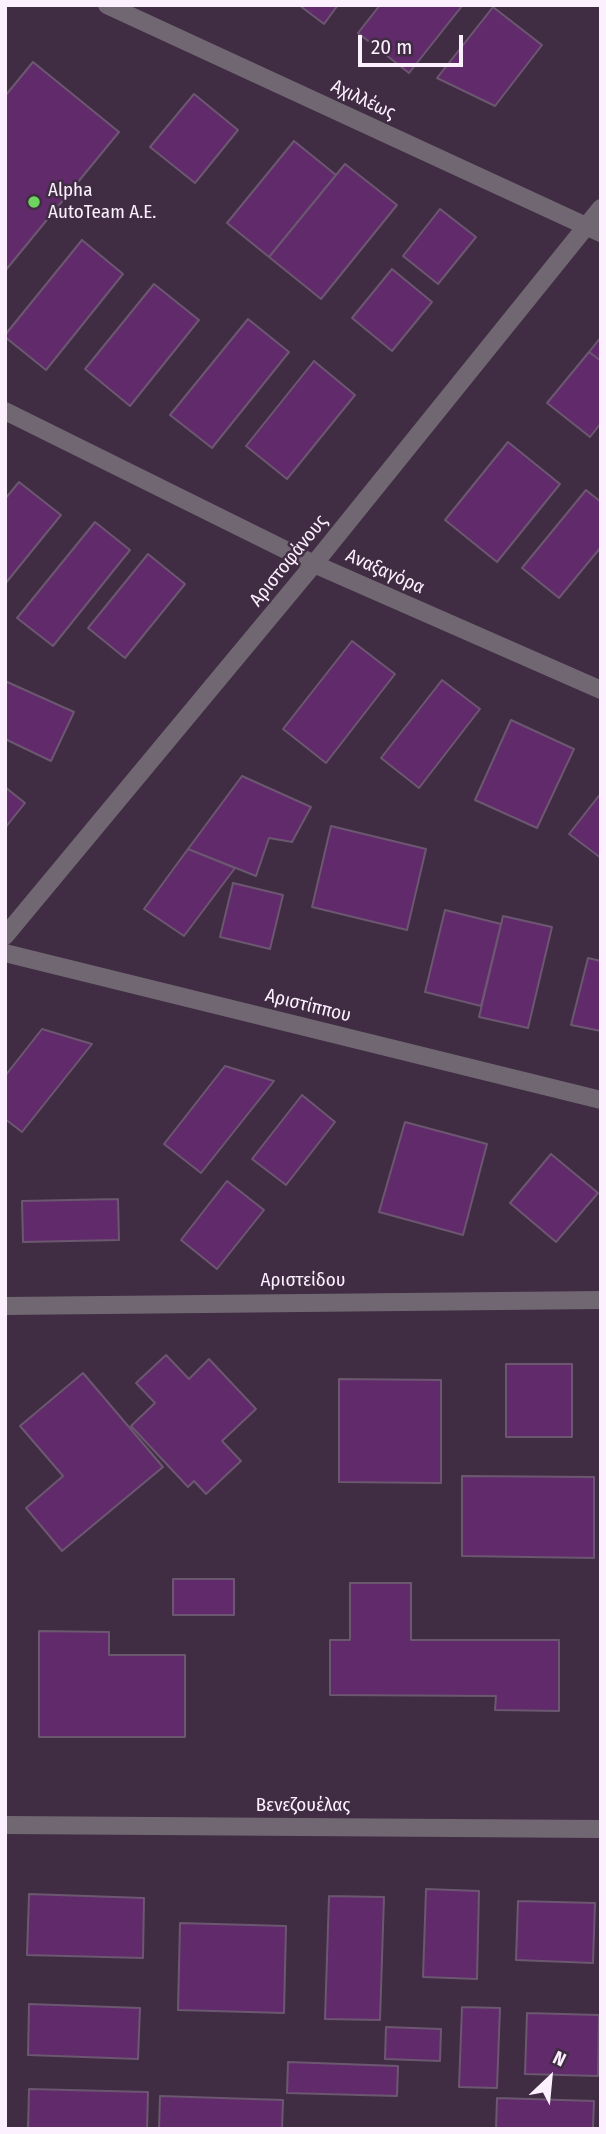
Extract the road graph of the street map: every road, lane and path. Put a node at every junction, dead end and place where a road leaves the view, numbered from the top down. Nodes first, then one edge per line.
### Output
1 (107, 5) edge
2 (601, 208) edge
3 (593, 229) edge
4 (5, 411) edge
5 (314, 564) junction
6 (601, 690) edge
7 (5, 936) edge
8 (5, 953) edge
9 (601, 1100) edge
10 (601, 1300) edge
11 (5, 1306) edge
12 (5, 1825) edge
13 (601, 1829) edge

1 - 3 street, Αχιλλέως
2 - 3 street, Αριστοφάνους
3 - 5 street, Αριστοφάνους
4 - 5 street, Αναξαγόρα
5 - 6 street, Αναξαγόρα
5 - 7 street, Αριστοφάνους
8 - 9 street, Αριστίππου
10 - 11 street, Αριστείδου
12 - 13 street, Βενεζουέλας

